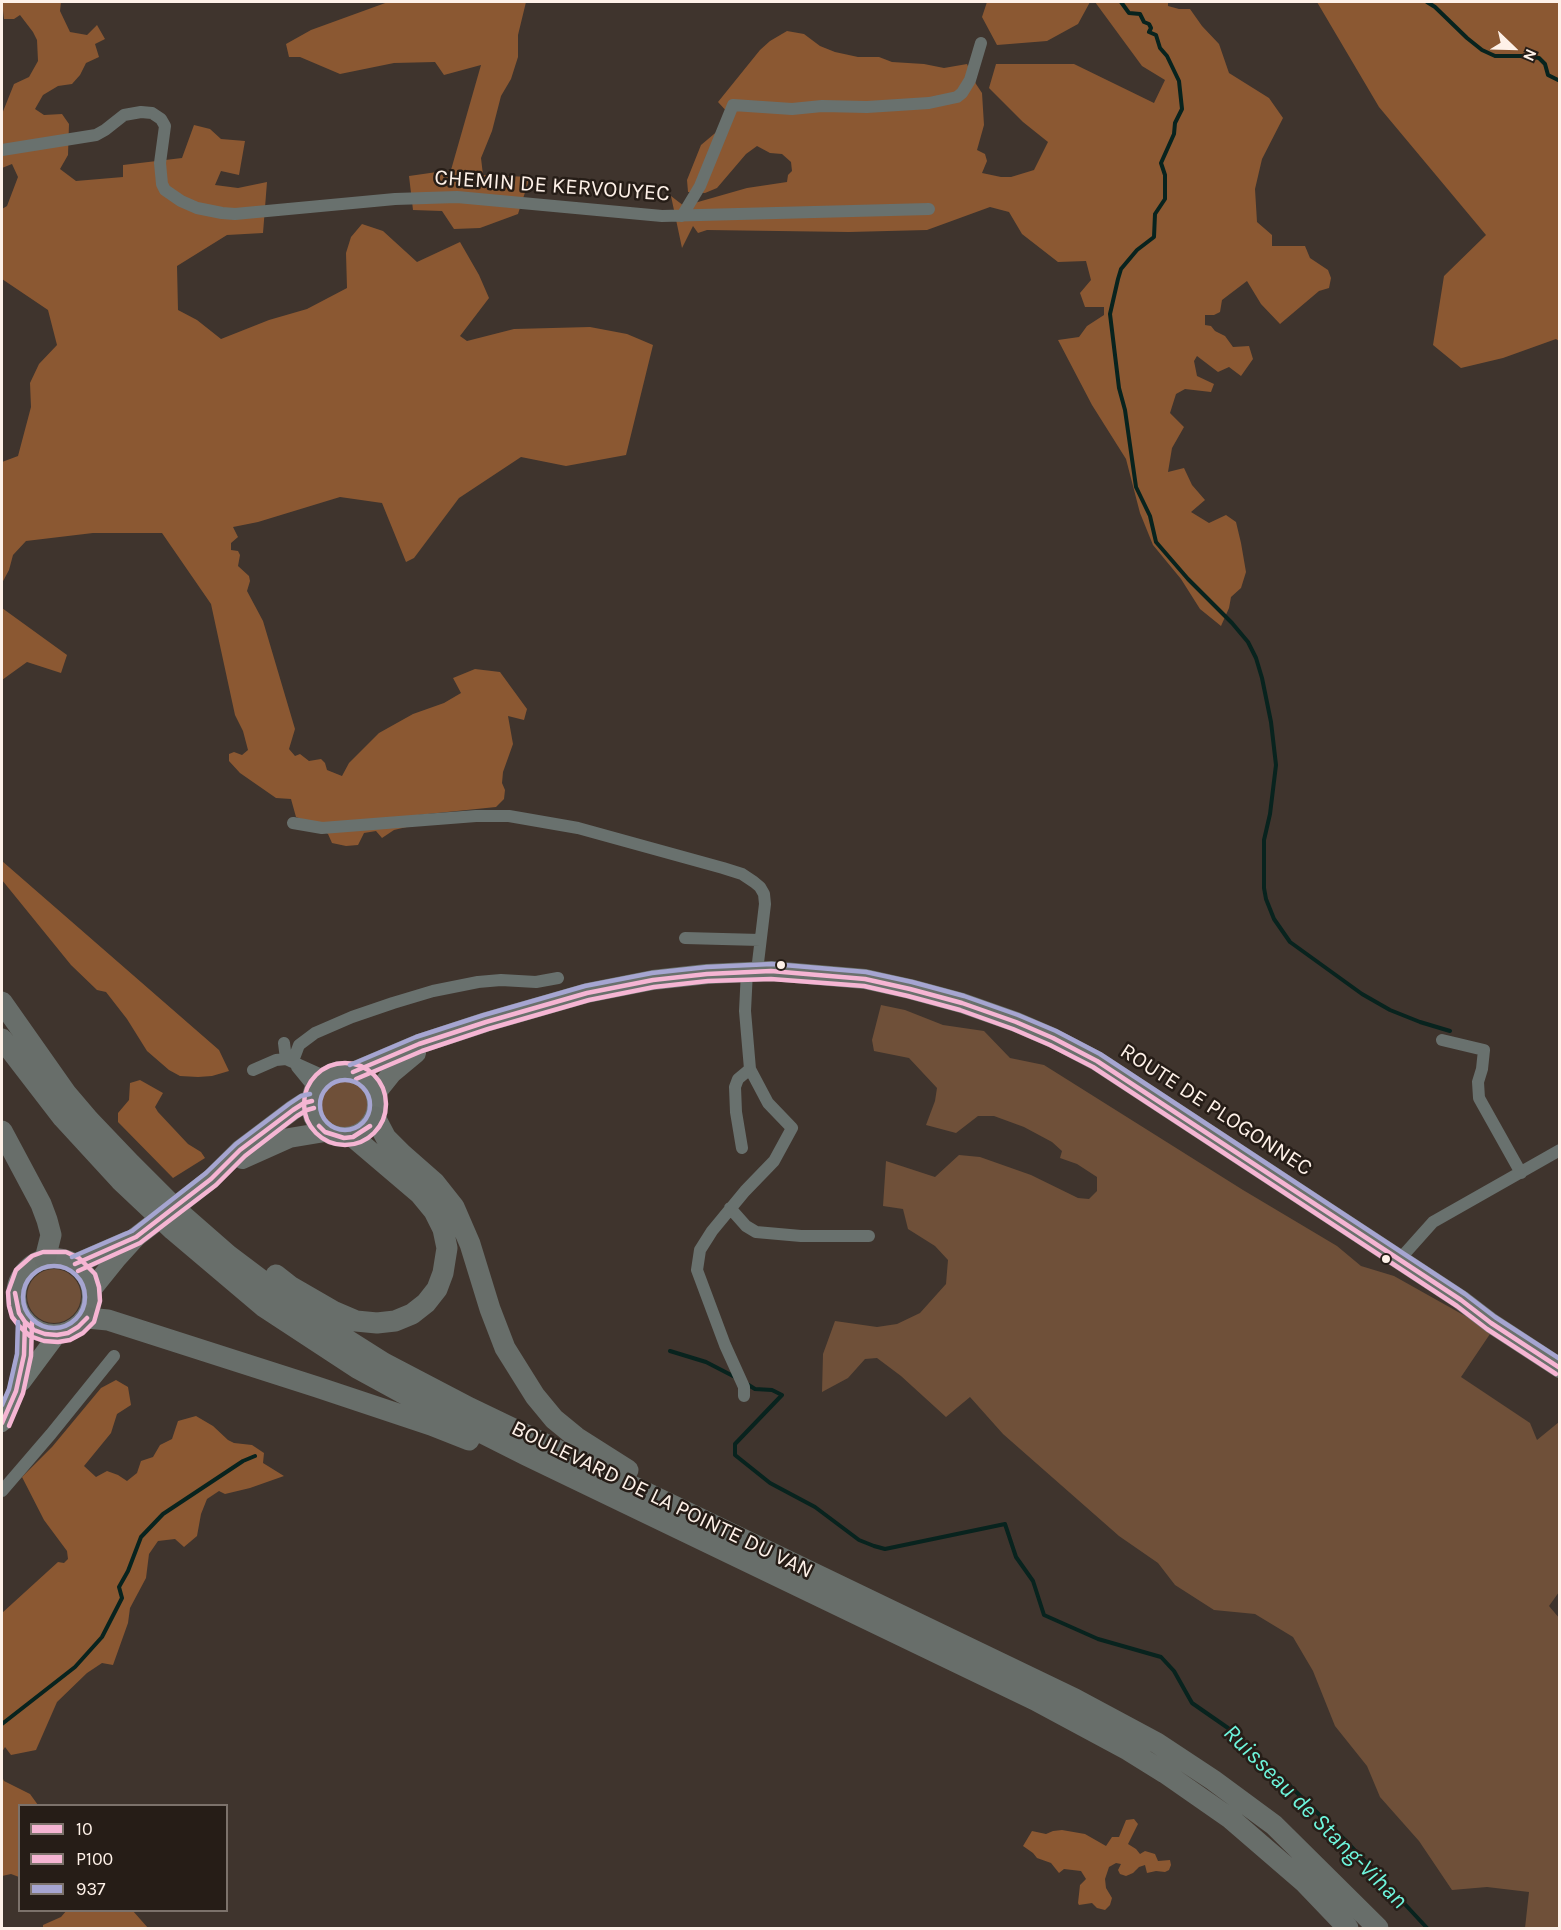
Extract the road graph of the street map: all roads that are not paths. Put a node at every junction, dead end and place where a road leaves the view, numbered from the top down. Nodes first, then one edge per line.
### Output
1 (981, 43) dead end
2 (2, 150) edge
3 (929, 209) dead end
4 (682, 216) junction
5 (293, 823) dead end
6 (685, 938) dead end
7 (760, 940) junction
8 (752, 971) junction
9 (558, 978) dead end
10 (2, 1002) edge
11 (2, 1039) edge
12 (435, 1040) junction
13 (1442, 1040) dead end
14 (284, 1043) dead end
15 (289, 1060) junction
16 (253, 1070) dead end
17 (750, 1070) junction
18 (353, 1072) junction
19 (317, 1089) junction
20 (376, 1093) junction
21 (375, 1117) junction
22 (2, 1131) edge
23 (325, 1132) junction
24 (353, 1137) junction
25 (742, 1148) dead end
26 (1560, 1150) edge
27 (131, 1164) junction
28 (226, 1166) junction
29 (1521, 1173) junction
30 (730, 1208) junction
31 (869, 1236) dead end
32 (136, 1237) junction
33 (45, 1259) junction
34 (1399, 1260) junction
35 (75, 1264) junction
36 (92, 1289) junction
37 (1461, 1300) junction
38 (87, 1318) junction
39 (25, 1322) junction
40 (57, 1335) junction
41 (114, 1356) dead end
42 (1560, 1356) edge
43 (1560, 1368) edge
44 (16, 1391) junction
45 (744, 1396) dead end
46 (2, 1423) edge
47 (2, 1491) edge
48 (668, 1503) junction
49 (972, 1669) junction
50 (1348, 1929) edge
51 (1378, 1929) edge

1 - 4 street, CHEMIN DE KERVOUYEC
2 - 4 street, CHEMIN DE KERVOUYEC
3 - 4 street, CHEMIN DE KERVOUYEC
5 - 7 street
6 - 7 street
7 - 8 street
8 - 12 main road, ROUTE DE PLOGONNEC
8 - 17 street
8 - 34 main road, ROUTE DE PLOGONNEC
9 - 15 street
10 - 27 highway, BOULEVARD DE LA POINTE DU VAN
11 - 49 highway, BOULEVARD DE LA POINTE DU VAN
12 - 18 main road, ROUTE DE PLOGONNEC
12 - 20 main road
13 - 29 street
14 - 15 street
15 - 16 street
15 - 19 street
17 - 25 street
17 - 30 street
18 - 19 main road
18 - 20 main road
19 - 23 main road
19 - 28 main road
20 - 21 main road
21 - 24 main road
21 - 48 highway
22 - 33 highway
23 - 24 main road
23 - 28 main road
24 - 27 highway
26 - 29 street
27 - 48 highway, BOULEVARD DE LA POINTE DU VAN
28 - 32 main road, bridge
29 - 34 street
30 - 31 street
30 - 45 street
32 - 35 main road
32 - 36 main road
33 - 35 main road
33 - 39 main road
34 - 37 main road, ROUTE DE PLOGONNEC
35 - 36 main road
36 - 38 main road
37 - 42 main road, ROUTE DE PLOGONNEC
37 - 43 main road, ROUTE DE PLOGONNEC
38 - 40 main road
38 - 49 highway
39 - 40 main road
39 - 44 main road
40 - 44 main road
41 - 47 street
44 - 46 main road
48 - 51 highway, BOULEVARD DE LA POINTE DU VAN
49 - 50 highway, BOULEVARD DE LA POINTE DU VAN

